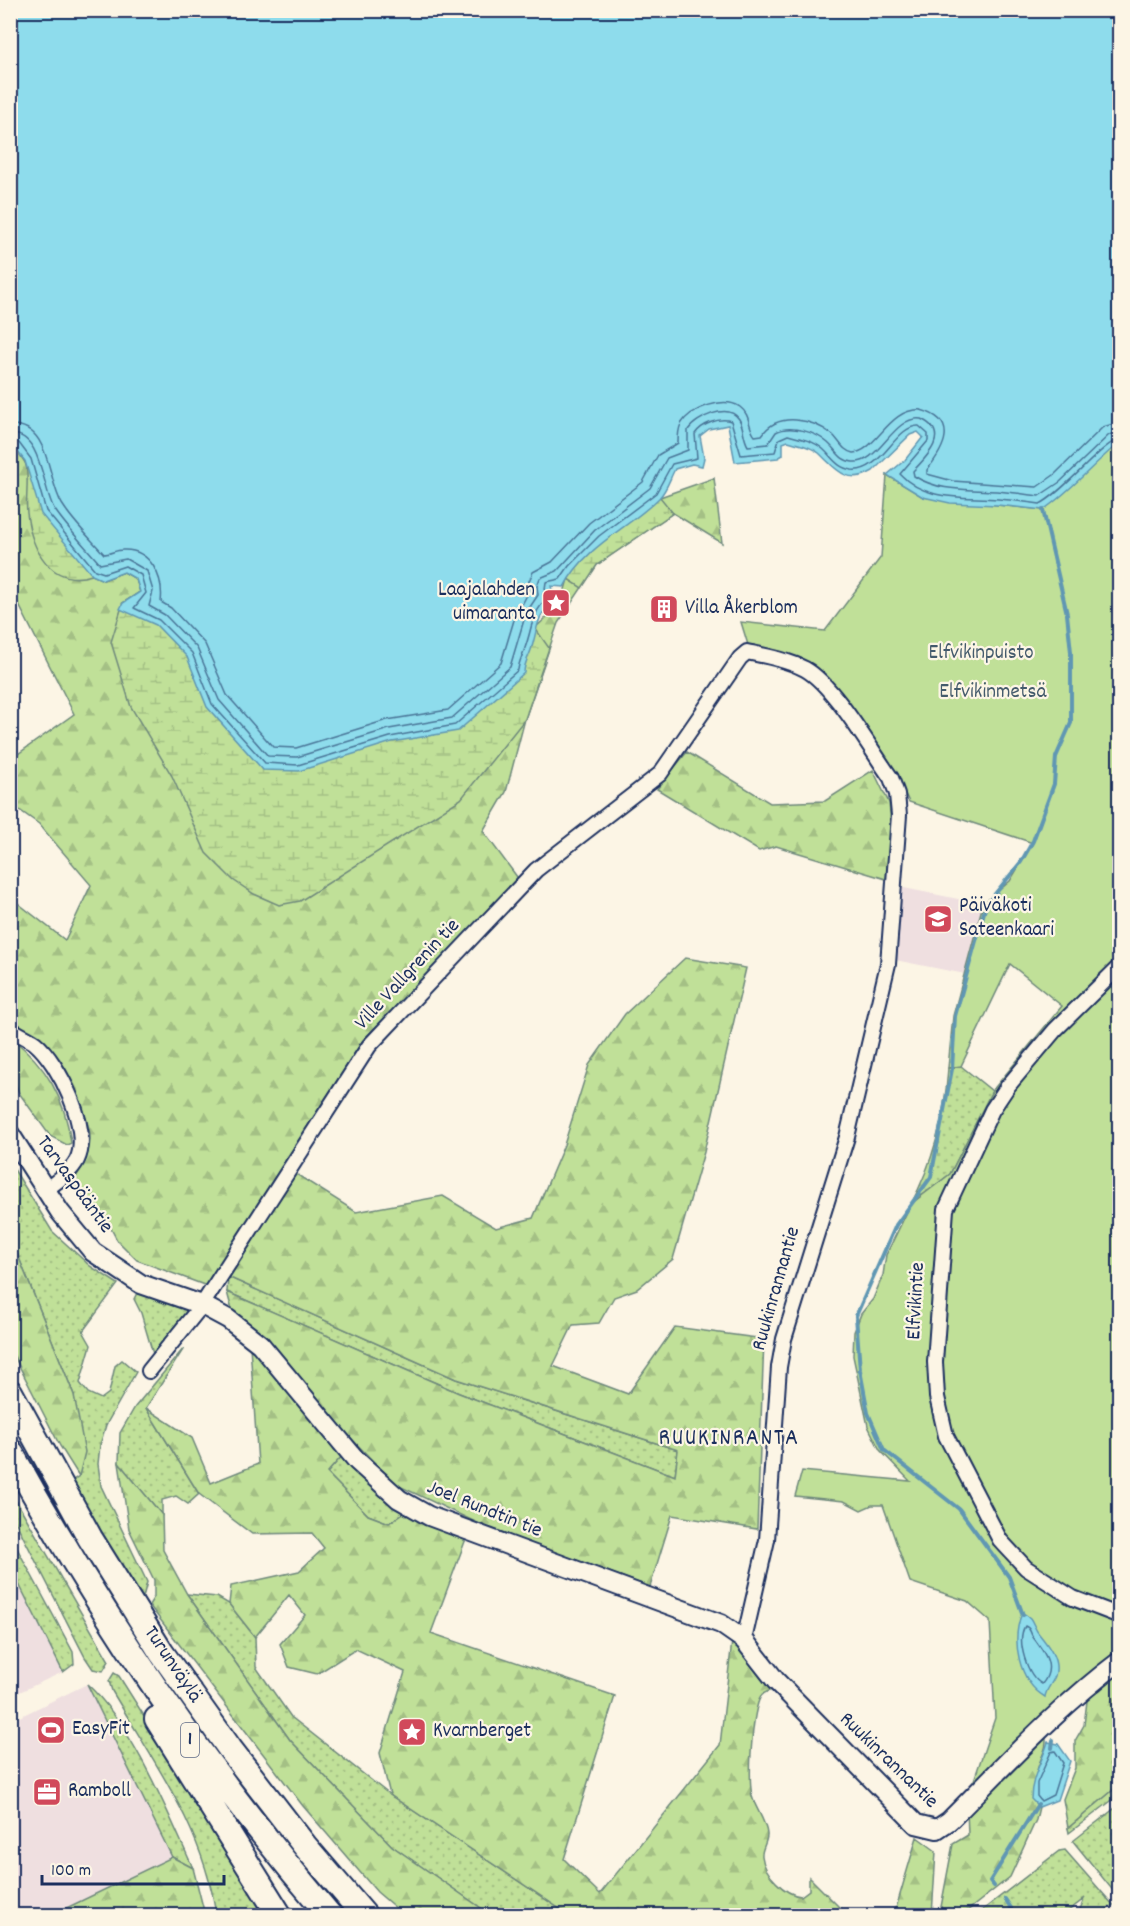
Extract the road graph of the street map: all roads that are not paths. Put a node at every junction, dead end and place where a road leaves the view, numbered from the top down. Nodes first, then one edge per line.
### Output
1 (747, 652) joint
2 (1119, 966) edge
3 (10, 1029) edge
4 (10, 1134) edge
5 (47, 1189) junction
6 (202, 1305) junction
7 (149, 1371) dead end
8 (10, 1392) edge
9 (10, 1451) edge
10 (67, 1552) junction
11 (1119, 1616) edge
12 (744, 1640) junction
13 (1119, 1661) edge
14 (263, 1888) junction
15 (365, 1914) edge
16 (280, 1916) edge
17 (286, 1916) edge
18 (330, 1916) edge

1 - 6 street, Ville Vallgrenin tie
1 - 12 street, Ruukinrannantie
2 - 11 street, Elfvikintie
3 - 5 street
4 - 5 street, Tarvaspääntie
5 - 6 street, Tarvaspääntie
6 - 7 street, Ville Vallgrenin tie
6 - 12 street, Joel Rundtin tie
8 - 15 highway, Turunväylä / 1
9 - 10 highway, Turunväylä / 1
10 - 14 highway
10 - 18 highway, Turunväylä / 1
12 - 13 street, Ruukinrannantie
14 - 16 highway
14 - 17 highway

